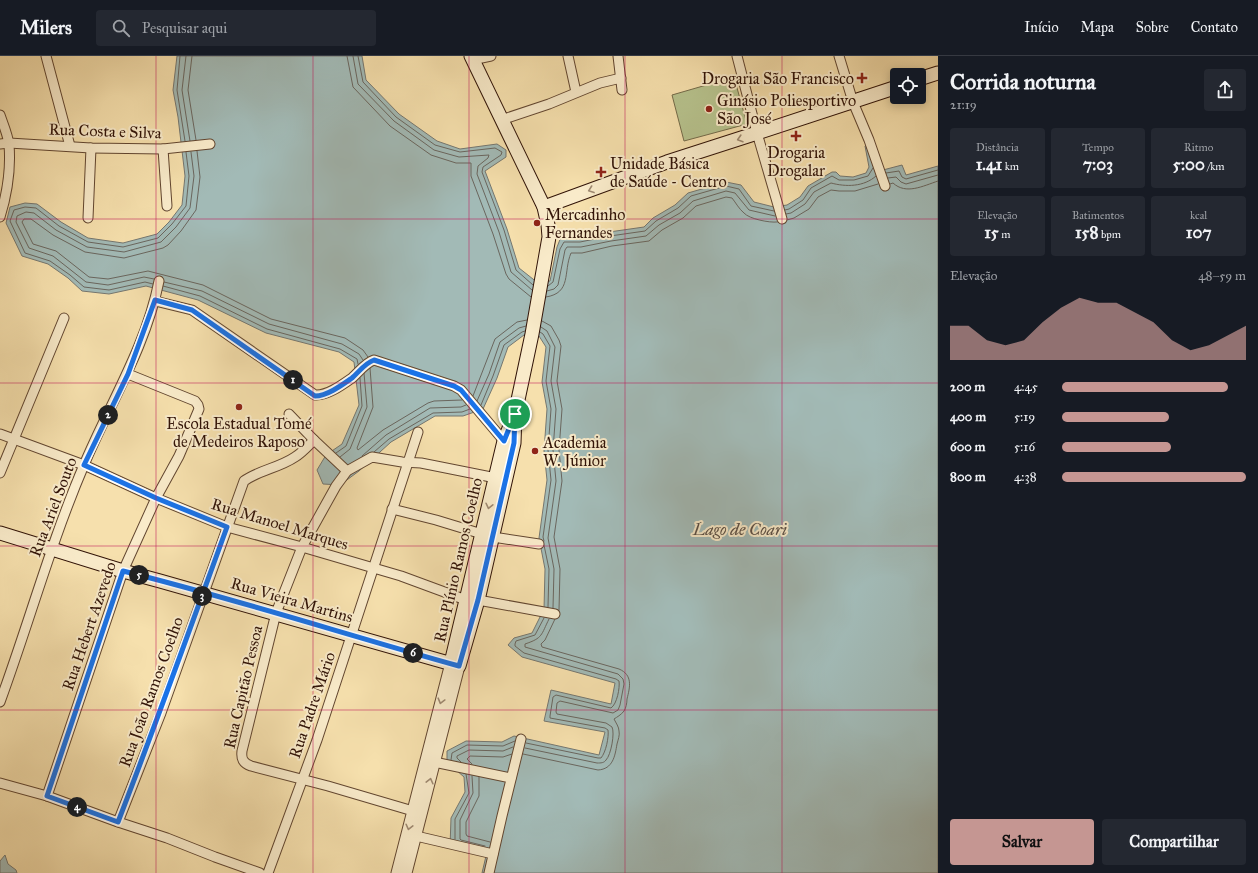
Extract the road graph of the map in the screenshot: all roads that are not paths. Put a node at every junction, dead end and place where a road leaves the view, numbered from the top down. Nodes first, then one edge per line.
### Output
1 (46, 56) edge
2 (491, 56) edge
3 (568, 56) edge
4 (618, 56) edge
5 (737, 56) edge
6 (839, 56) edge
7 (472, 58) edge
8 (938, 72) edge
9 (926, 76) edge
10 (621, 78) junction
11 (890, 89) edge
12 (622, 90) dead end
13 (576, 92) junction
14 (853, 102) junction
15 (0, 115) edge
16 (501, 120) junction
17 (757, 134) junction
18 (4, 144) edge
19 (210, 144) dead end
20 (70, 146) junction
21 (91, 148) junction
22 (163, 149) junction
23 (885, 186) dead end
24 (167, 206) dead end
25 (544, 207) junction
26 (0, 217) edge
27 (88, 218) dead end
28 (782, 220) dead end
29 (159, 281) dead end
30 (155, 300) junction
31 (64, 318) dead end
32 (128, 374) junction
33 (289, 414) dead end
34 (418, 432) dead end
35 (0, 434) edge
36 (14, 440) junction
37 (314, 440) junction
38 (509, 442) junction
39 (408, 463) junction
40 (84, 465) junction
41 (347, 471) junction
42 (0, 473) edge
43 (496, 478) junction
44 (156, 498) junction
45 (392, 509) junction
46 (227, 527) junction
47 (0, 533) edge
48 (488, 536) junction
49 (539, 544) dead end
50 (302, 547) junction
51 (51, 549) junction
52 (373, 568) junction
53 (123, 571) junction
54 (203, 593) junction
55 (472, 600) junction
56 (276, 613) junction
57 (555, 614) dead end
58 (352, 635) junction
59 (455, 665) junction
60 (0, 702) edge
61 (521, 738) dead end
62 (434, 762) junction
63 (511, 778) junction
64 (303, 780) junction
65 (0, 782) edge
66 (47, 796) junction
67 (413, 811) junction
68 (118, 822) junction
69 (416, 836) junction
70 (493, 854) junction
71 (260, 873) edge
72 (268, 873) edge
73 (397, 873) edge
74 (406, 873) edge
75 (489, 873) edge

1 - 20 street
2 - 7 street
3 - 13 street
4 - 10 street
5 - 17 street
6 - 14 street
7 - 16 main road
8 - 9 main road
10 - 12 street
10 - 13 street
11 - 14 main road
13 - 16 street
14 - 17 main road
14 - 23 street
15 - 18 street
16 - 25 main road
17 -> 25 main road
17 - 28 street
18 - 20 street, Rua Costa e Silva
18 - 26 street
19 - 22 street, Rua Costa e Silva
20 - 21 street, Rua Costa e Silva
21 - 22 street, Rua Costa e Silva
21 - 27 street
22 - 24 street
25 - 38 main road
29 - 30 street, Rua Ariel Souto
30 - 32 street, Rua Ariel Souto
30 - 38 street
31 - 36 street
32 - 40 street, Rua Ariel Souto
32 - 44 street, Rua Hebert Azevedo
33 - 37 street
34 - 39 street, Rua Padre Mário
35 - 36 street, Rua Manoel Marques
36 - 40 street, Rua Manoel Marques
36 - 42 street
37 - 41 street
37 - 46 street, Rua João Ramos Coelho
38 - 43 main road, Rua Plínio Ramos Coelho
38 - 48 main road, Rua Plínio Ramos Coelho
39 - 41 street
39 - 43 street
39 - 45 street, Rua Padre Mário
40 - 44 street, Rua Manoel Marques
40 - 51 street, Rua Ariel Souto
41 - 50 street, Rua Capitão Pessoa
43 -> 48 main road, Rua Plínio Ramos Coelho
44 - 46 street, Rua Manoel Marques
44 - 53 street, Rua Hebert Azevedo
45 - 48 street
45 - 52 street, Rua Padre Mário
46 - 50 street, Rua Manoel Marques
46 - 54 street, Rua João Ramos Coelho
47 - 51 main road, Rua Vieira Martins
48 - 49 street
48 - 55 main road, Rua Plínio Ramos Coelho
50 - 52 street, Rua Manoel Marques
50 - 56 street, Rua Capitão Pessoa
51 - 53 main road, Rua Vieira Martins
51 - 60 street, Rua Ariel Souto
52 - 55 street, Rua Manoel Marques
52 - 58 street, Rua Padre Mário
53 - 54 main road, Rua Vieira Martins
53 - 66 street, Rua Hebert Azevedo
54 - 56 main road, Rua Vieira Martins
54 - 68 street, Rua João Ramos Coelho
55 - 57 street, Rua Manoel Marques
55 - 59 main road, Rua Plínio Ramos Coelho
56 - 58 main road, Rua Vieira Martins
56 - 64 street, Rua Capitão Pessoa
58 - 59 main road, Rua Vieira Martins
58 - 64 street, Rua Padre Mário
59 - 62 street, Rua Plínio Ramos Coelho
59 -> 67 street, Rua Plínio Ramos Coelho
61 - 63 street
62 - 63 street
69 -> 62 street, Rua Plínio Ramos Coelho
63 - 70 street
64 - 67 street
64 - 72 street, Rua Padre Mário
65 - 66 street
66 - 68 street
67 -> 73 street, Rua Plínio Ramos Coelho
68 - 71 street
69 - 70 street
69 - 74 street, Rua Plínio Ramos Coelho
70 - 75 street

